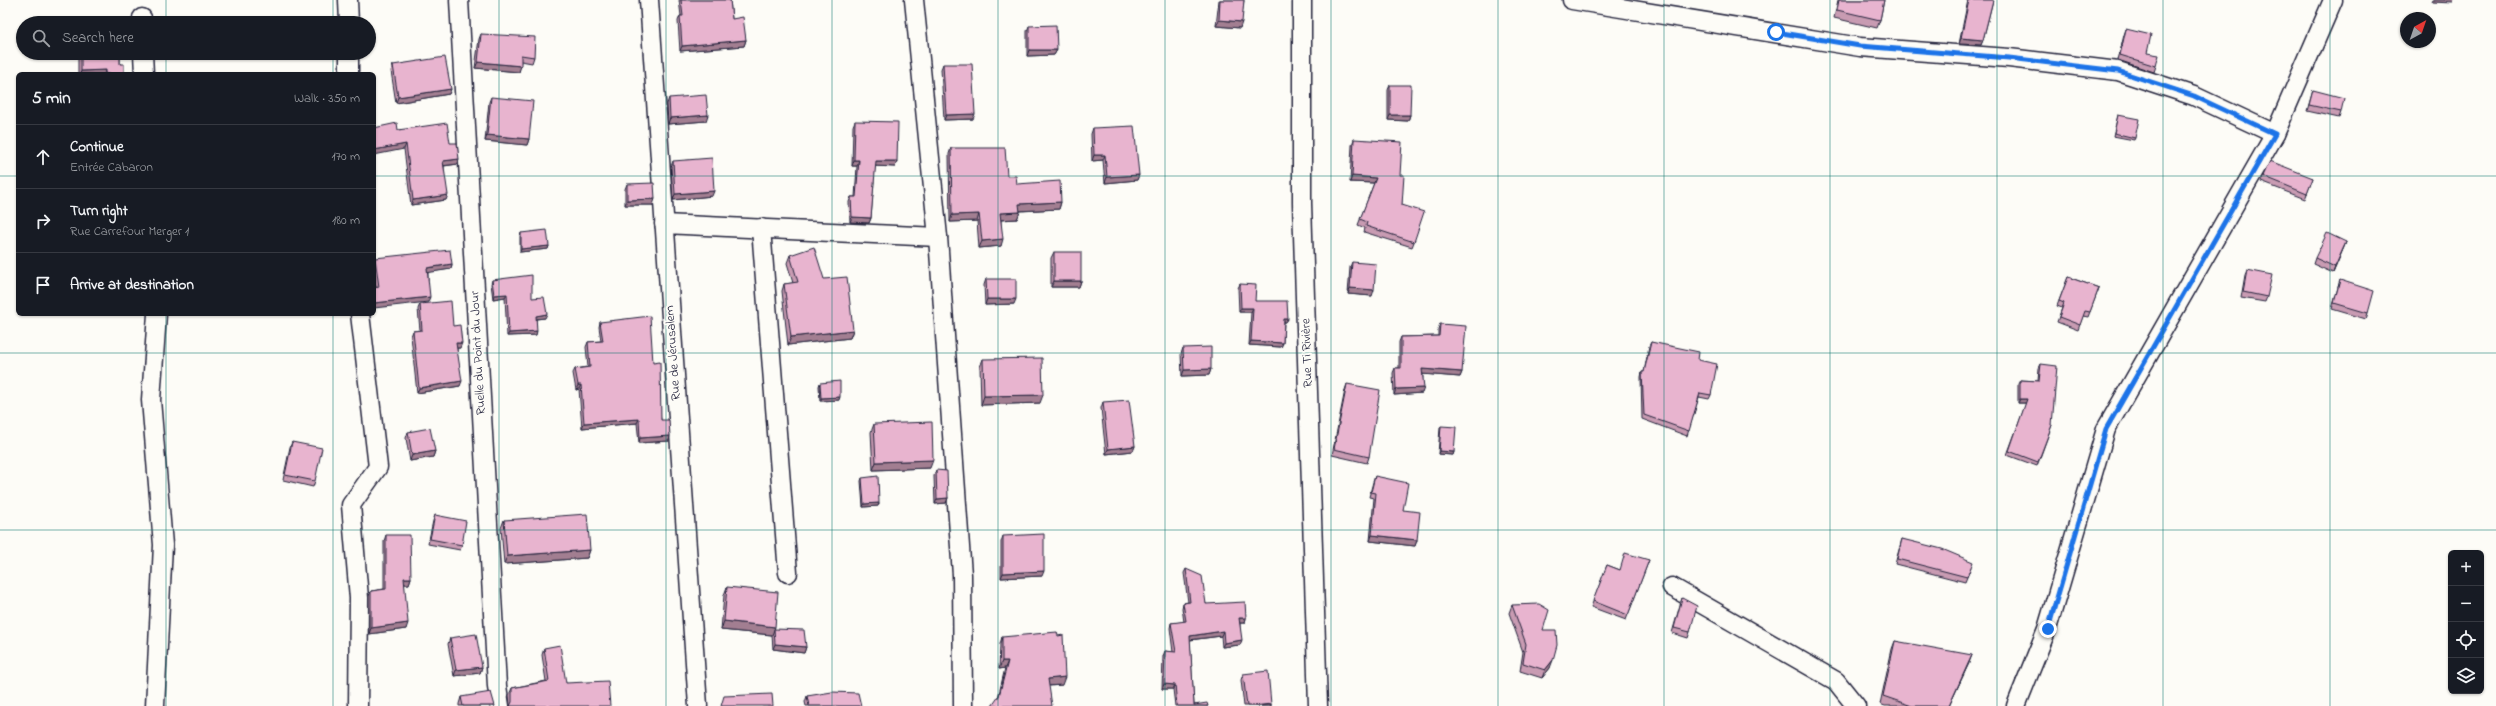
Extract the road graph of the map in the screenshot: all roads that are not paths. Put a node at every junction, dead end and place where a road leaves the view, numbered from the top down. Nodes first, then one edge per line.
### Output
1 (348, 0) edge
2 (459, 0) edge
3 (649, 0) edge
4 (914, 0) edge
5 (1302, 0) edge
6 (1572, 0) edge
7 (2333, 0) edge
8 (349, 16) edge
9 (143, 60) edge
10 (349, 60) edge
11 (144, 72) edge
12 (349, 72) edge
13 (2275, 134) junction
14 (664, 224) junction
15 (761, 228) junction
16 (938, 237) junction
17 (157, 316) edge
18 (360, 316) edge
19 (788, 573) dead end
20 (1672, 587) dead end
21 (155, 706) edge
22 (358, 706) edge
23 (500, 706) edge
24 (698, 706) edge
25 (963, 706) edge
26 (1318, 706) edge
27 (1856, 706) edge
28 (2016, 706) edge

1 - 8 street
2 - 23 street, Ruelle du Point du Jour
3 - 14 street, Rue de Jérusalem
4 - 16 street
5 - 26 street, Rue Ti Rivière
6 - 13 street
7 - 13 street
9 - 11 street
10 - 12 street
13 - 28 street
14 - 15 street
14 - 24 street, Rue de Jérusalem
15 - 16 street
15 - 19 street
16 - 25 street
17 - 21 street
18 - 22 street
20 - 27 street

